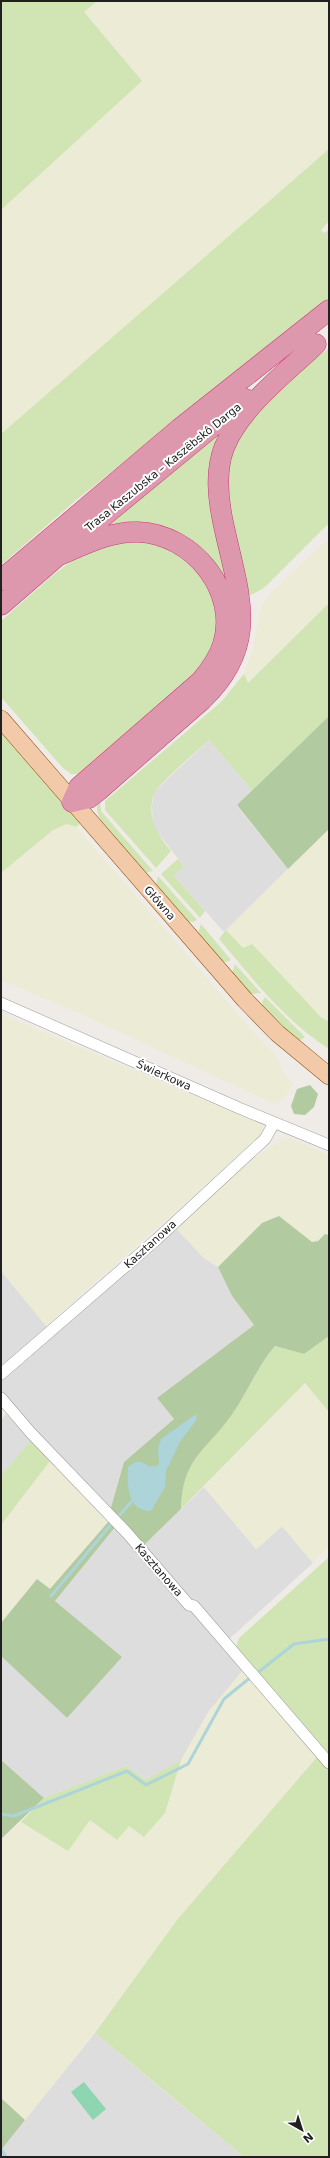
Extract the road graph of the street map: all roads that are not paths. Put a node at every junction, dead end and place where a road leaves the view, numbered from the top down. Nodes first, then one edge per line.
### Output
1 (329, 310) edge
2 (323, 339) edge
3 (55, 557) junction
4 (1, 580) edge
5 (1, 605) edge
6 (1, 719) edge
7 (72, 802) junction
8 (1, 1003) edge
9 (329, 1076) edge
10 (274, 1123) junction
11 (329, 1145) edge
12 (1, 1374) edge
13 (1, 1398) edge
14 (329, 1763) edge

1 - 4 highway, Trasa Kaszubska – Kaszëbskô Darga
2 - 3 highway, Trasa Kaszubska – Kaszëbskô Darga
2 - 7 highway
3 - 5 highway, Trasa Kaszubska – Kaszëbskô Darga
3 - 7 highway
6 - 7 main road, Główna
7 - 9 main road, Główna
8 - 10 street, Świerkowa
10 - 11 street, Świerkowa
10 - 12 street, Kasztanowa
13 - 14 street, Kasztanowa

